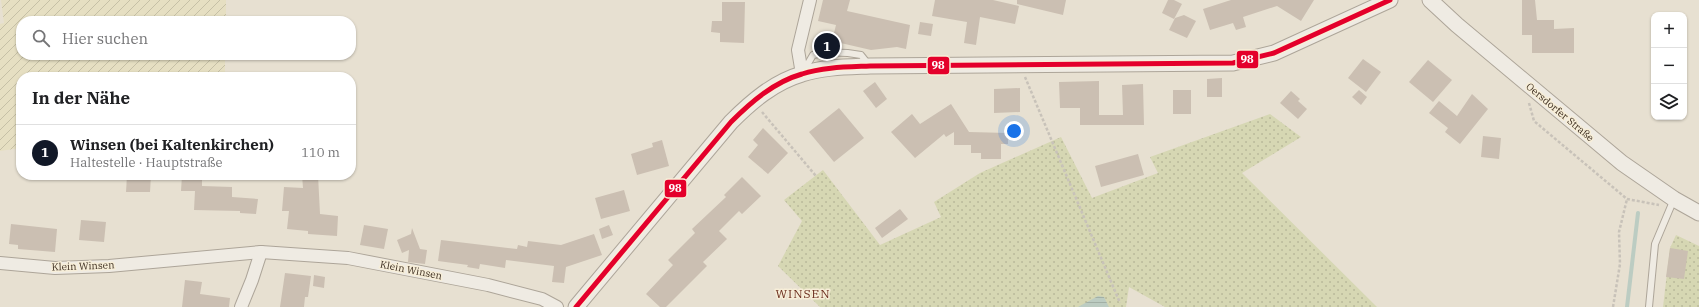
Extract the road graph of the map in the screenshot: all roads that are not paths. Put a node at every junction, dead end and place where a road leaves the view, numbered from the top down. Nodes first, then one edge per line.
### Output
1 (810, 0) edge
2 (1390, 0) edge
3 (1430, 0) edge
4 (802, 74) junction
5 (1672, 202) junction
6 (1699, 213) edge
7 (261, 252) junction
8 (0, 263) edge
9 (241, 307) edge
10 (557, 307) edge
11 (576, 307) edge
12 (1649, 307) edge

1 - 4 street
2 - 4 street
3 - 5 street, Oersdorfer Straße
4 - 11 street
5 - 6 street, Oersdorfer Straße
5 - 12 lane
7 - 8 street, Klein Winsen
7 - 9 street
7 - 10 street, Klein Winsen

